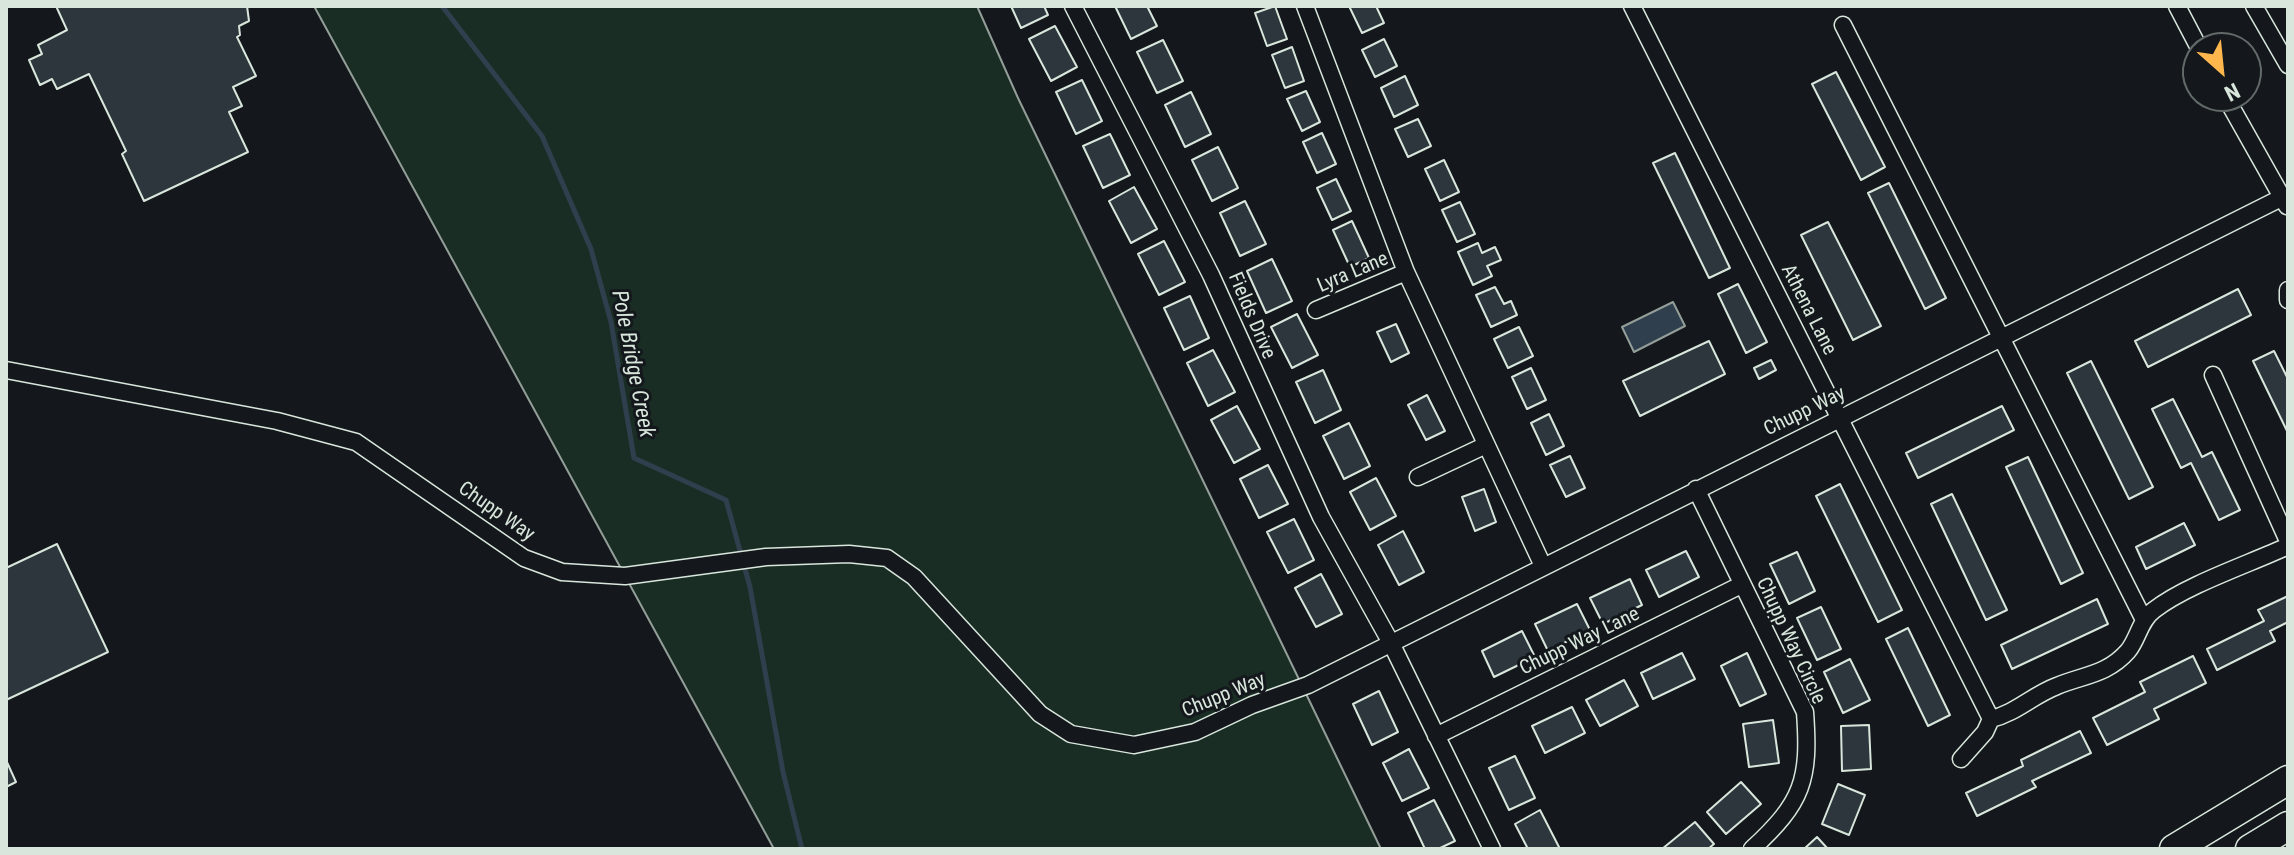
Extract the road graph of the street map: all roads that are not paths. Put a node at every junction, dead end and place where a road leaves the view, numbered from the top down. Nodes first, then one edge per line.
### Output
1 (1073, 6) edge
2 (1305, 6) edge
3 (1632, 6) edge
4 (2177, 6) edge
5 (2254, 6) edge
6 (1843, 25) dead end
7 (2191, 32) edge
8 (2288, 65) edge
9 (2234, 112) edge
10 (2286, 201) edge
11 (1406, 272) junction
12 (2288, 290) edge
13 (2288, 300) edge
14 (1316, 310) dead end
15 (1999, 338) junction
16 (6, 358) edge
17 (6, 370) edge
18 (37, 373) junction
19 (2213, 375) dead end
20 (1840, 416) junction
21 (1484, 446) junction
22 (1418, 477) dead end
23 (1696, 489) junction
24 (2288, 544) edge
25 (1543, 566) junction
26 (1741, 585) junction
27 (2144, 620) junction
28 (1391, 643) junction
29 (1991, 719) junction
30 (1436, 736) junction
31 (1961, 759) dead end
32 (2288, 780) edge
33 (2288, 826) edge
34 (1492, 849) edge
35 (1752, 849) edge
36 (2174, 849) edge
37 (2250, 849) edge

1 - 28 street, Fields Drive
2 - 11 street
3 - 20 street, Athena Lane
4 - 7 street
5 - 8 street
6 - 15 street
9 - 10 street
10 - 15 street, Chupp Way
11 - 14 street, Lyra Lane
11 - 21 street
12 - 13 street
15 - 20 street, Chupp Way
15 - 27 street
16 - 18 street
17 - 18 street
18 - 28 street, Chupp Way
19 - 24 street
20 - 23 street, Chupp Way
20 - 29 street, Athena Lane
21 - 22 street
21 - 25 street
23 - 25 street, Chupp Way
23 - 26 street, Chupp Way Circle
24 - 27 street
25 - 28 street, Chupp Way
26 - 30 street, Chupp Way Lane
26 - 35 street, Chupp Way Circle
27 - 29 street
28 - 30 street
29 - 31 street
30 - 34 street
32 - 36 highway
33 - 37 highway

